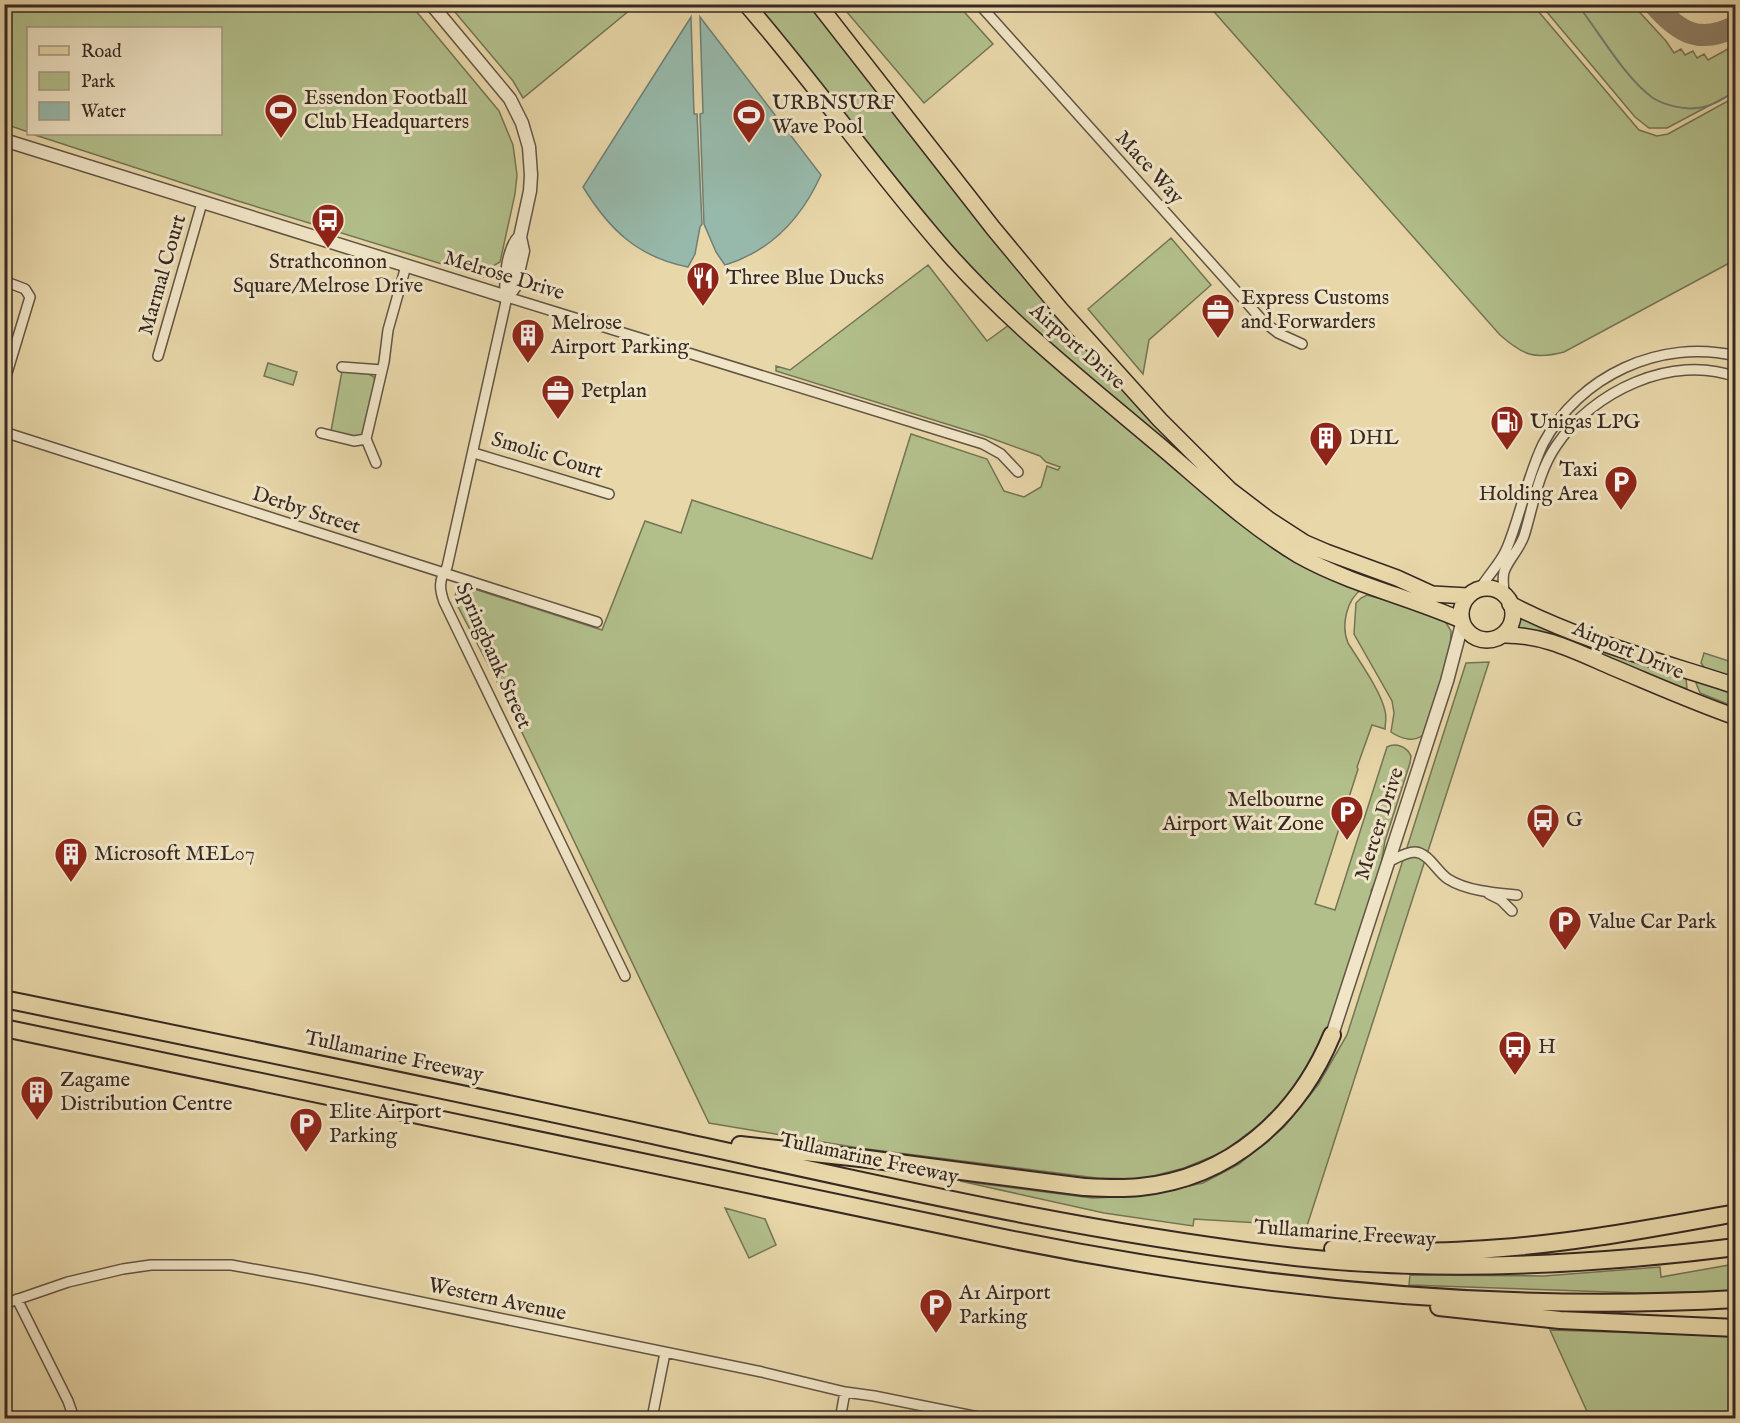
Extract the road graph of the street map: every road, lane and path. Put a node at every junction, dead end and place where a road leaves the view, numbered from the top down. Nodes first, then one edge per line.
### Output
1 (431, 4) edge
2 (746, 4) edge
3 (818, 4) edge
4 (979, 4) edge
5 (4, 140) edge
6 (202, 203) junction
7 (406, 266) junction
8 (4, 281) edge
9 (507, 297) junction
10 (1302, 344) dead end
11 (158, 356) dead end
12 (1736, 356) edge
13 (342, 368) dead end
14 (382, 370) junction
15 (1736, 376) edge
16 (4, 383) edge
17 (4, 432) edge
18 (321, 434) dead end
19 (366, 439) junction
20 (474, 453) junction
21 (376, 464) dead end
22 (1018, 472) dead end
23 (609, 494) dead end
24 (444, 573) junction
25 (1474, 593) junction
26 (1507, 599) junction
27 (597, 622) dead end
28 (1462, 622) junction
29 (1502, 635) junction
30 (1736, 686) edge
31 (1736, 717) edge
32 (1388, 862) junction
33 (1482, 890) junction
34 (1518, 895) dead end
35 (1512, 911) dead end
36 (625, 976) dead end
37 (4, 999) edge
38 (4, 1028) edge
39 (1332, 1035) joint
40 (659, 1136) junction
41 (1736, 1213) edge
42 (1150, 1236) junction
43 (1736, 1247) edge
44 (1381, 1293) junction
45 (17, 1299) junction
46 (1736, 1299) edge
47 (4, 1304) edge
48 (1736, 1328) edge
49 (664, 1353) junction
50 (845, 1392) junction
51 (74, 1419) edge
52 (652, 1419) edge
53 (843, 1419) edge
54 (983, 1419) edge

1 - 9 street
2 - 28 main road, Airport Drive
3 - 25 main road, Airport Drive
4 - 10 street, Mace Way
5 - 6 street, Melrose Drive
6 - 7 street, Melrose Drive
6 - 11 street, Marmal Court
7 - 9 street, Melrose Drive
7 - 14 street
8 - 16 street
9 - 20 street, Springbank Street
9 - 22 street, Melrose Drive
12 - 25 street
13 - 14 street
14 - 19 street
15 - 26 street
17 - 24 street, Derby Street
18 - 19 street
19 - 21 street
20 - 23 street, Smolic Court
20 - 24 street, Springbank Street
24 - 27 street, Derby Street
24 - 36 street, Springbank Street
25 - 26 main road
25 - 28 main road
26 - 29 main road
26 - 30 main road, Airport Drive
28 - 29 main road
28 - 32 street, Mercer Drive
29 - 31 main road, Airport Drive
32 - 33 street
32 - 39 street, Mercer Drive
33 - 34 street
33 - 35 street
37 - 40 highway, Tullamarine Freeway
38 - 44 highway
39 - 40 highway
40 - 42 highway, Tullamarine Freeway
41 - 42 highway
42 - 43 highway, Tullamarine Freeway
44 - 46 highway
44 - 48 highway
45 - 47 street, Western Avenue
45 - 49 street, Western Avenue
45 - 51 street
49 - 50 street, Western Avenue
49 - 52 street
50 - 53 street
50 - 54 street, Western Avenue

